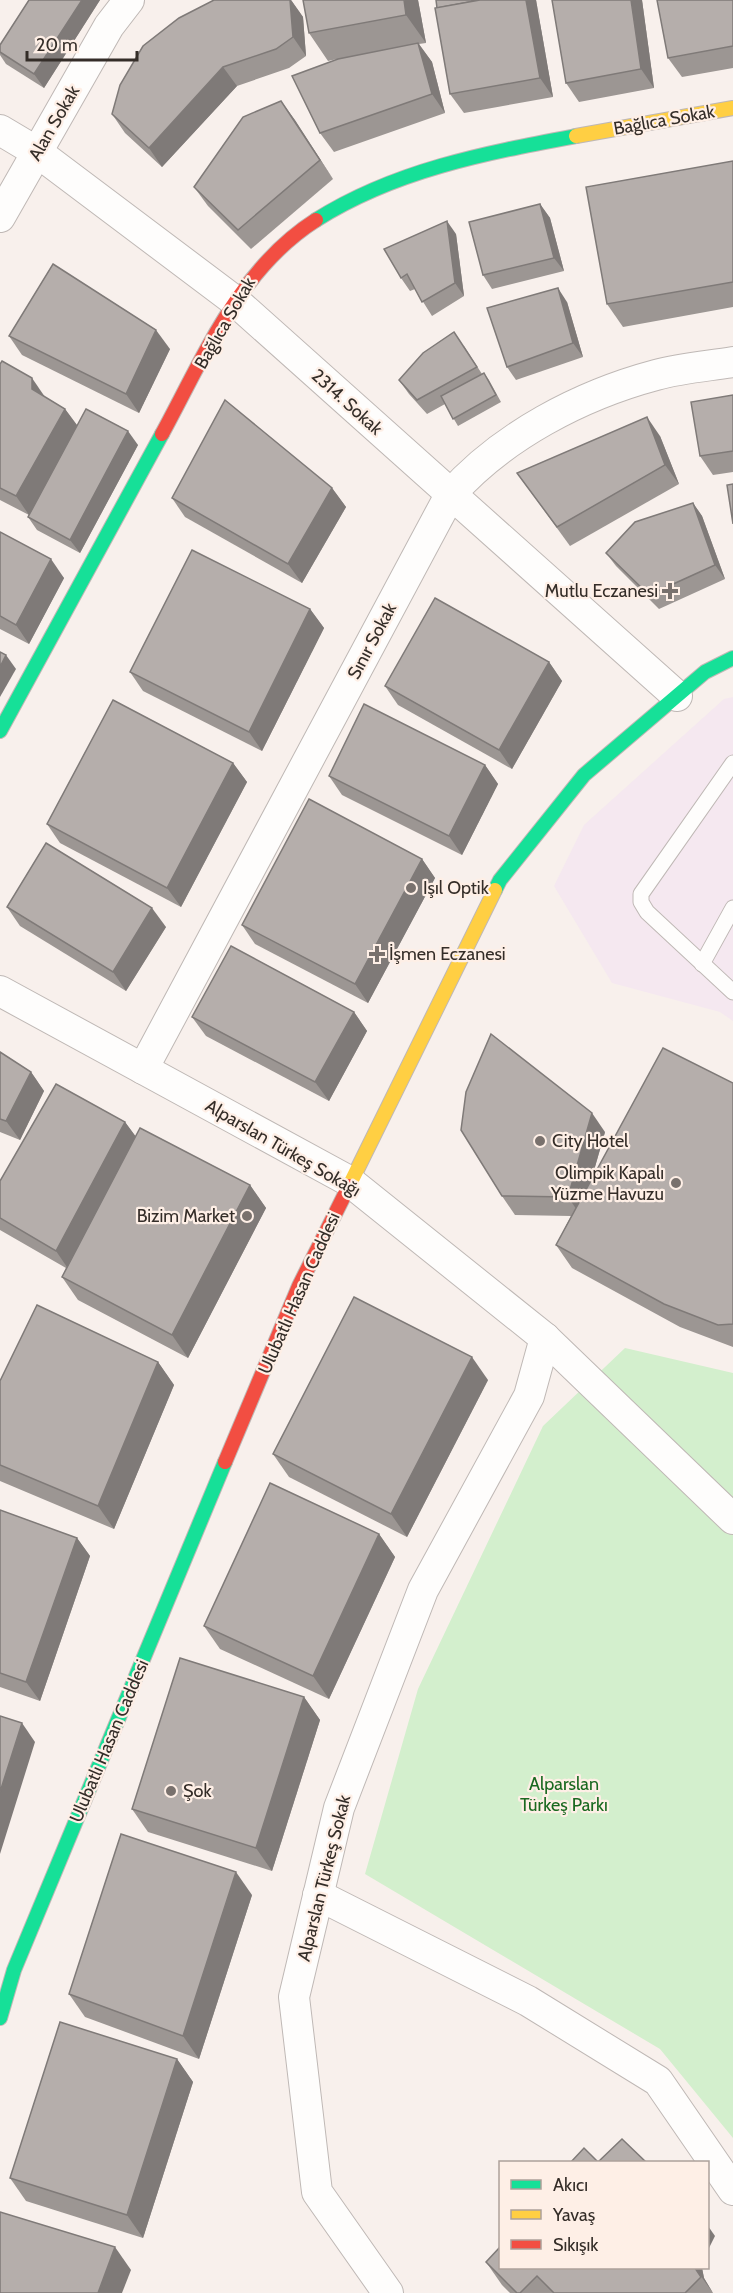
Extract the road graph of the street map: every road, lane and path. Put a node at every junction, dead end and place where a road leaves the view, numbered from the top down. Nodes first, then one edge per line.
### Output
1 (129, 0) edge
2 (733, 108) edge
3 (0, 130) edge
4 (37, 153) junction
5 (0, 217) edge
6 (235, 301) junction
7 (733, 362) edge
8 (450, 495) junction
9 (733, 658) edge
10 (677, 696) junction
11 (0, 731) edge
12 (733, 763) edge
13 (733, 909) edge
14 (702, 964) junction
15 (0, 991) edge
16 (733, 993) edge
17 (143, 1069) junction
18 (349, 1182) junction
19 (545, 1338) junction
20 (733, 1519) edge
21 (318, 1895) junction
22 (7, 1968) edge
23 (0, 2018) edge
24 (733, 2190) edge
25 (388, 2293) edge

1 - 4 street, Alan Sokak
2 - 6 street, Bağlıca Sokak
3 - 4 street, 2314. Sokak
4 - 5 street, Alan Sokak
4 - 6 street, 2314. Sokak
6 - 8 street, 2314. Sokak
6 - 11 street, Bağlıca Sokak
7 - 8 street, Sınır Sokak
8 - 10 street, 2314. Sokak
8 - 17 street, Sınır Sokak
9 - 10 street, Ulubatlı Hasan Caddesi
10 - 18 street, Ulubatlı Hasan Caddesi
12 - 14 lane
13 - 14 lane
14 - 16 lane
15 - 17 street, Alparslan Türkeş Sokağı
17 - 18 street, Alparslan Türkeş Sokağı
18 - 19 street, Alparslan Türkeş Sokağı
18 - 22 street, Ulubatlı Hasan Caddesi
19 - 20 street, Alparslan Türkeş Sokağı
19 - 21 street, Alparslan Türkeş Sokak
21 - 24 street
21 - 25 street, Alparslan Türkeş Sokak
22 - 23 street, Ulubatlı Hasan Caddesi

